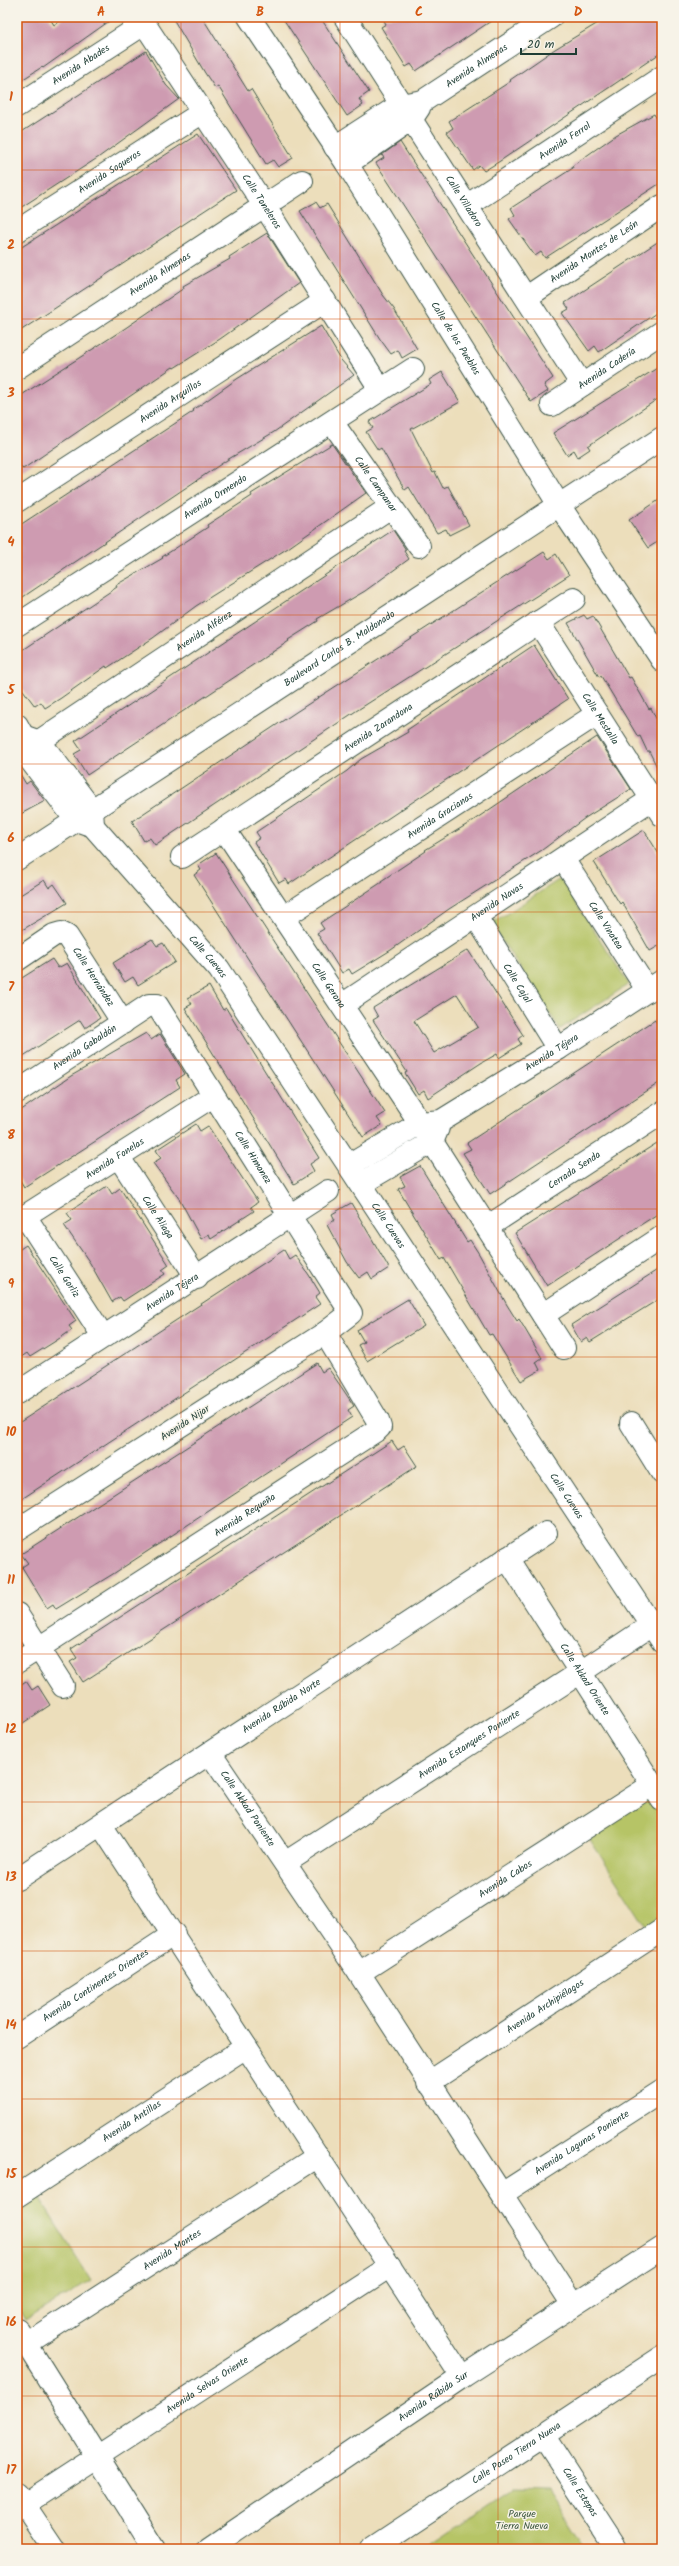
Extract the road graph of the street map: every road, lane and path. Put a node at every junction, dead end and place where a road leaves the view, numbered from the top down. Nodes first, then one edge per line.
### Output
1 (249, 17) edge
2 (346, 17) edge
3 (550, 17) edge
4 (142, 21) edge
5 (662, 77) edge
6 (17, 106) edge
7 (203, 112) junction
8 (406, 113) junction
9 (341, 156) junction
10 (302, 181) dead end
11 (468, 204) junction
12 (264, 205) junction
13 (662, 206) edge
14 (17, 231) edge
15 (526, 297) junction
16 (325, 301) junction
17 (662, 332) edge
18 (17, 368) edge
19 (413, 369) dead end
20 (582, 385) junction
21 (380, 389) junction
22 (552, 405) dead end
23 (332, 422) junction
24 (662, 438) edge
25 (17, 501) edge
26 (559, 505) junction
27 (392, 506) junction
28 (419, 546) dead end
29 (574, 599) dead end
30 (538, 622) junction
31 (17, 625) edge
32 (662, 660) edge
33 (596, 714) junction
34 (24, 742) edge
35 (657, 807) edge
36 (87, 819) junction
37 (224, 829) junction
38 (182, 857) dead end
39 (17, 859) edge
40 (563, 859) junction
41 (284, 917) junction
42 (476, 918) junction
43 (17, 960) edge
44 (655, 986) edge
45 (153, 1004) joint
46 (342, 1005) junction
47 (123, 1023) junction
48 (558, 1049) junction
49 (17, 1092) edge
50 (213, 1096) junction
51 (662, 1113) edge
52 (430, 1122) junction
53 (432, 1142) junction
54 (118, 1156) junction
55 (350, 1165) junction
56 (362, 1183) junction
57 (328, 1192) dead end
58 (290, 1217) junction
59 (21, 1219) edge
60 (487, 1227) junction
61 (662, 1238) edge
62 (197, 1278) junction
63 (351, 1313) joint
64 (543, 1315) junction
65 (325, 1333) junction
66 (103, 1336) junction
67 (564, 1348) dead end
68 (17, 1393) edge
69 (631, 1423) dead end
70 (660, 1465) edge
71 (17, 1530) edge
72 (546, 1533) dead end
73 (507, 1558) junction
74 (17, 1614) edge
75 (658, 1628) edge
76 (39, 1648) junction
77 (17, 1662) edge
78 (581, 1672) junction
79 (64, 1686) dead end
80 (210, 1753) junction
81 (657, 1793) edge
82 (101, 1825) junction
83 (285, 1863) junction
84 (17, 1879) edge
85 (662, 1930) edge
86 (174, 1934) junction
87 (359, 1973) junction
88 (17, 2037) edge
89 (246, 2047) junction
90 (428, 2083) junction
91 (662, 2090) edge
92 (318, 2156) junction
93 (502, 2194) junction
94 (17, 2196) edge
95 (662, 2248) edge
96 (390, 2266) junction
97 (572, 2305) junction
98 (22, 2337) edge
99 (662, 2357) edge
100 (462, 2377) junction
101 (543, 2435) junction
102 (97, 2456) junction
103 (19, 2502) edge
104 (54, 2549) edge
105 (155, 2549) edge
106 (208, 2549) edge
107 (371, 2549) edge
108 (617, 2549) edge

1 - 9 street, Calle de los Pueblos
2 - 8 street, Calle Villadoro
3 - 8 street, Avenida Almenas
4 - 6 street, Avenida Abades
4 - 7 street, Calle Toneleros
5 - 11 street, Avenida Ferrol
7 - 12 street, Calle Toneleros
7 - 14 street, Avenida Sogueros
8 - 9 street, Avenida Almenas
8 - 11 street, Calle Villadoro
9 - 26 street, Calle de los Pueblos
10 - 12 street, Avenida Almenas
11 - 15 street, Calle Villadoro
12 - 16 street, Calle Toneleros
12 - 18 street, Avenida Almenas
13 - 15 street, Avenida Montes de León
15 - 20 street, Calle Villadoro
16 - 21 street, Calle Toneleros
16 - 25 street, Avenida Arquillos
17 - 20 street, Avenida Cadería
19 - 21 street, Avenida Ormendo
20 - 22 street, Avenida Cadería
21 - 23 street, Avenida Ormendo
23 - 27 street, Calle Campanar
23 - 31 street, Avenida Ormendo
24 - 26 street, Boulevard Carlos B. Maldonado
26 - 32 street, Calle de los Pueblos
26 - 36 street, Boulevard Carlos B. Maldonado
27 - 28 street, Calle Campanar
27 - 34 street, Avenida Alférez
29 - 30 street, Avenida Zarandona
30 - 33 street, Calle Mestalla
30 - 37 street, Avenida Zarandona
33 - 35 street, Calle Mestalla
33 - 41 street, Avenida Gracianas
34 - 36 street, Calle Cuevas
35 - 40 street, Avenida Navas
36 - 39 street, Boulevard Carlos B. Maldonado
36 - 55 street, Calle Cuevas
37 - 38 street, Avenida Zarandona
37 - 41 street, Calle Gerona
40 - 42 street, Avenida Navas
40 - 44 street, Calle Vinatea
41 - 46 street, Calle Gerona
42 - 46 street, Avenida Navas
42 - 48 street, Calle Cajal
43 - 47 street, Calle Hernández
44 - 48 street, Avenida Téjera
45 - 47 street, Avenida Gabaldón
45 - 50 street, Calle Himanez
46 - 52 street, Calle Gerona
47 - 49 street, Avenida Gabaldón
48 - 52 street, Avenida Téjera
50 - 54 street, Avenida Fonelas
50 - 58 street, Calle Himanez
51 - 60 street, Cerrada Senda
52 - 53 street
52 - 55 street, Avenida Téjera
53 - 56 street
53 - 60 street
54 - 59 street, Avenida Fonelas
54 - 62 street, Calle Aliaga
55 - 56 street, Calle Cuevas
56 - 75 street, Calle Cuevas
57 - 58 street, Avenida Téjera
58 - 62 street, Avenida Téjera
58 - 63 street, Calle Himanez
59 - 66 street, Calle Gorliz
60 - 64 street
61 - 64 street
62 - 66 street, Avenida Téjera
63 - 65 street, Avenida Nijar
64 - 67 street
65 - 71 street, Avenida Nijar
65 - 76 street, Avenida Requeña
66 - 68 street, Avenida Téjera
69 - 70 street
72 - 73 street, Avenida Rábida Norte
73 - 78 street, Calle Akkad Oriente
73 - 80 street, Avenida Rábida Norte
74 - 76 street
75 - 78 street, Avenida Estanques Poniente
76 - 77 street, Avenida Requeña
76 - 79 street
78 - 81 street, Calle Akkad Oriente
78 - 83 street, Avenida Estanques Poniente
80 - 82 street, Avenida Rábida Norte
80 - 83 street, Calle Akkad Poniente
81 - 87 street, Avenida Cabos
82 - 84 street, Avenida Rábida Norte
82 - 86 street
83 - 87 street, Calle Akkad Poniente
85 - 90 street, Avenida Archipiélagos
86 - 88 street, Avenida Continentes Orientes
86 - 89 street
87 - 90 street, Calle Akkad Poniente
89 - 92 street
89 - 94 street, Avenida Antillas
90 - 93 street, Calle Akkad Poniente
91 - 93 street, Avenida Lagunas Poniente
92 - 96 street
92 - 98 street, Avenida Montes
93 - 97 street, Calle Akkad Poniente
95 - 97 street, Avenida Rábida Sur
96 - 100 street
96 - 102 street, Avenida Selvas Oriente
97 - 100 street, Avenida Rábida Sur
98 - 102 street
99 - 101 street, Calle Paseo Tierra Nueva
100 - 106 street, Avenida Rábida Sur
101 - 107 street, Calle Paseo Tierra Nueva
101 - 108 street, Calle Estepas
102 - 103 street, Avenida Selvas Oriente
102 - 105 street
103 - 104 street

